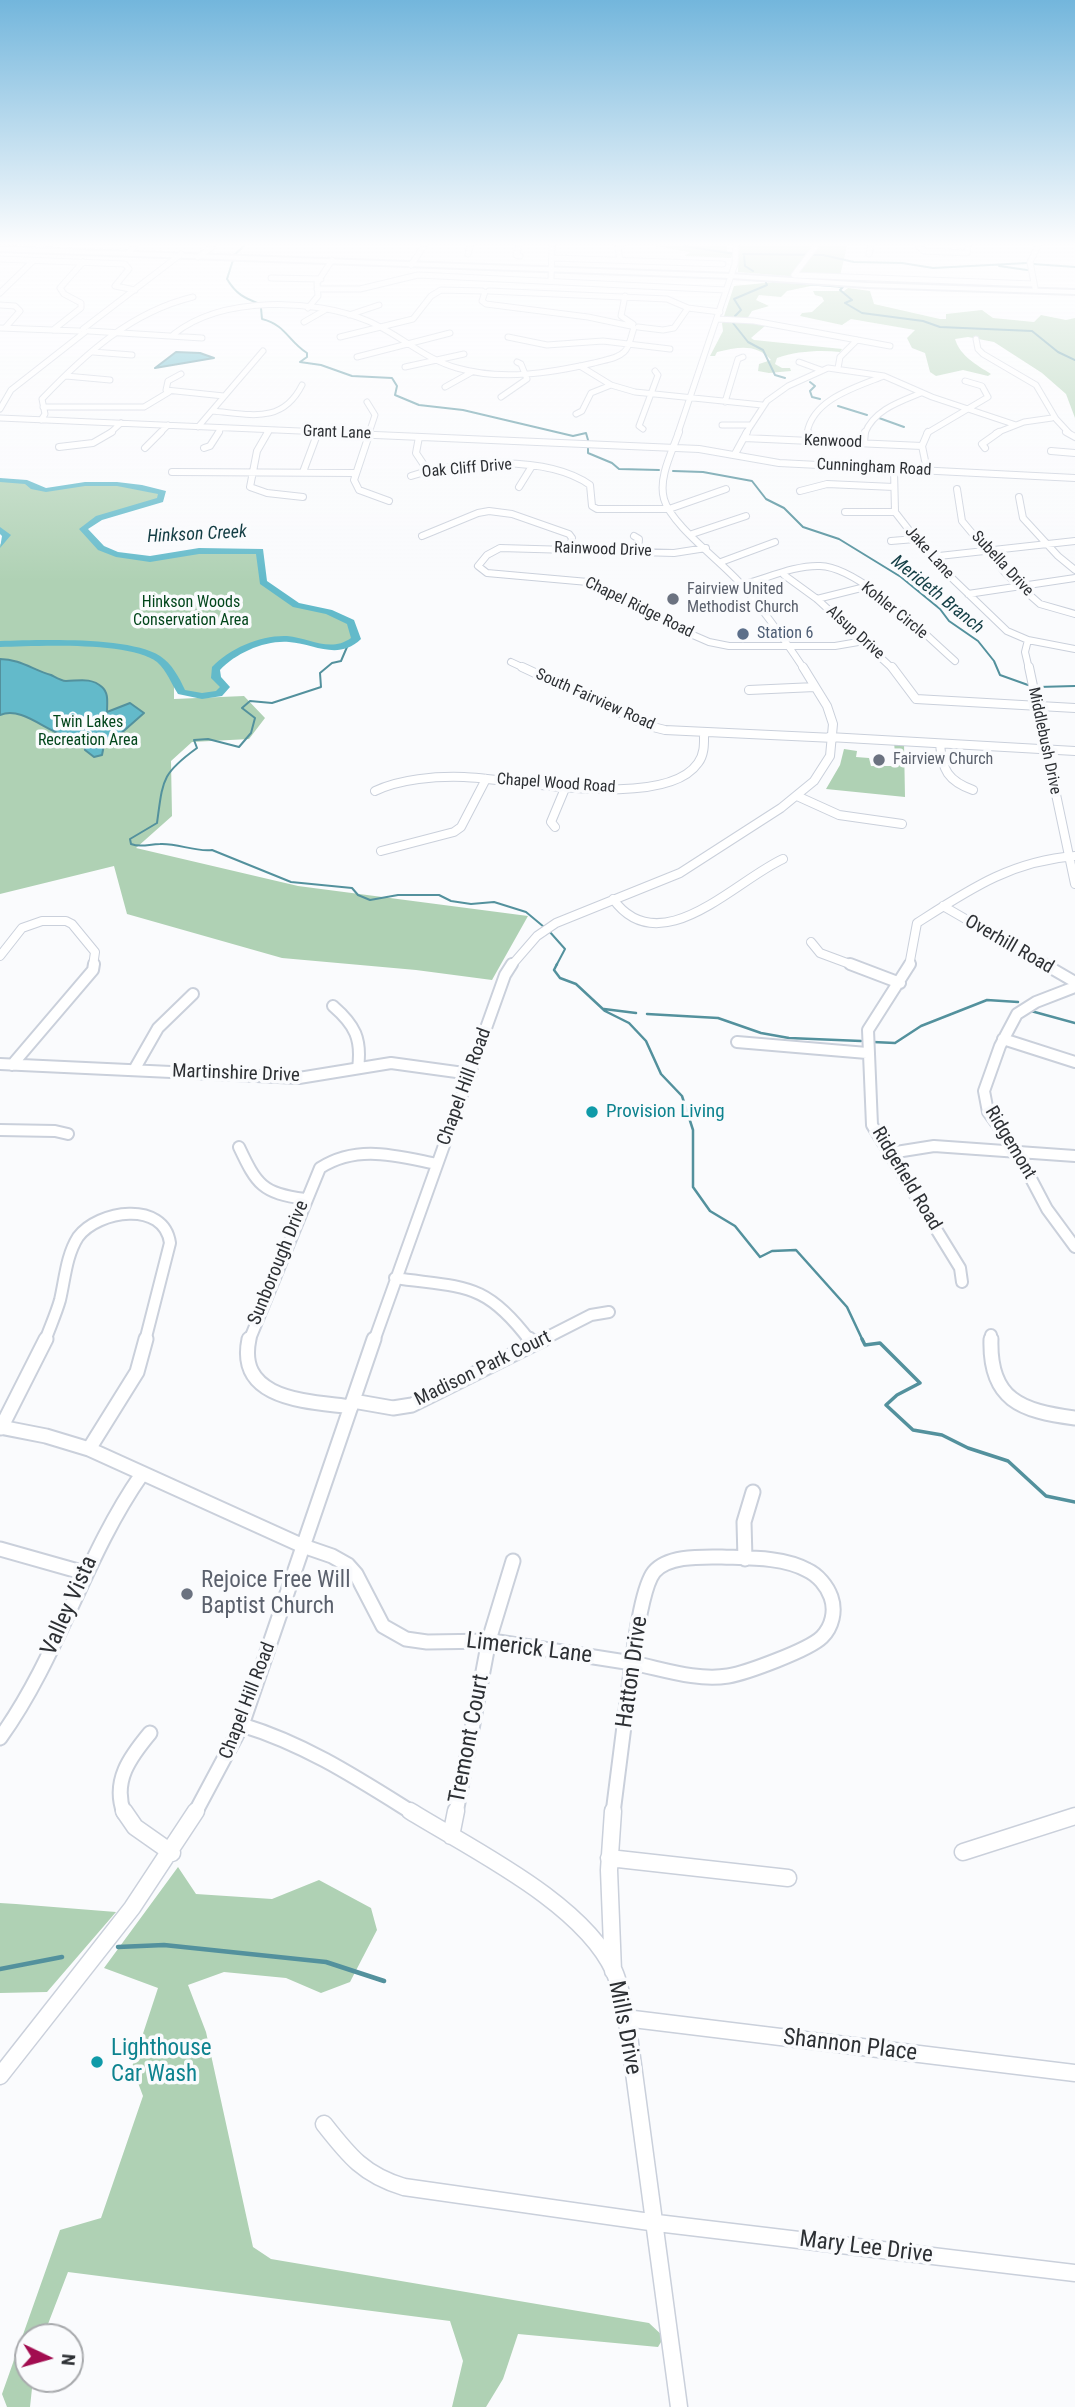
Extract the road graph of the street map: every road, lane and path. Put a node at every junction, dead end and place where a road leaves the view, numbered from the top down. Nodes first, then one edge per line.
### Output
1 (50, 358) edge
2 (86, 358) edge
3 (256, 358) edge
4 (432, 358) edge
5 (443, 358) edge
6 (611, 358) edge
7 (704, 358) edge
8 (740, 358) edge
9 (840, 358) edge
10 (990, 358) edge
11 (435, 360) junction
12 (517, 362) dead end
13 (799, 362) dead end
14 (580, 366) junction
15 (405, 367) dead end
16 (838, 368) junction
17 (821, 370) junction
18 (472, 372) junction
19 (655, 372) dead end
20 (181, 374) dead end
21 (526, 375) junction
22 (66, 376) junction
23 (884, 376) junction
24 (110, 380) dead end
25 (965, 381) dead end
26 (302, 385) dead end
27 (611, 385) junction
28 (445, 387) dead end
29 (169, 391) junction
30 (921, 393) junction
31 (223, 396) junction
32 (651, 396) junction
33 (501, 397) dead end
34 (690, 399) junction
35 (367, 402) dead end
36 (724, 402) junction
37 (762, 405) junction
38 (43, 407) junction
39 (968, 408) junction
40 (0, 410) edge
41 (212, 411) junction
42 (576, 414) dead end
43 (0, 418) edge
44 (1052, 418) junction
45 (41, 420) junction
46 (121, 423) junction
47 (168, 425) junction
48 (722, 425) dead end
49 (751, 425) junction
50 (1016, 425) junction
51 (198, 427) junction
52 (221, 428) junction
53 (643, 429) dead end
54 (269, 430) junction
55 (318, 432) junction
56 (367, 434) junction
57 (419, 437) junction
58 (1075, 437) edge
59 (744, 438) junction
60 (806, 441) junction
61 (864, 443) junction
62 (922, 446) junction
63 (60, 447) dead end
64 (145, 448) dead end
65 (204, 448) dead end
66 (674, 448) junction
67 (985, 448) dead end
68 (1051, 451) dead end
69 (1075, 453) edge
70 (735, 454) junction
71 (532, 466) junction
72 (894, 469) junction
73 (927, 470) junction
74 (428, 471) junction
75 (172, 472) dead end
76 (251, 472) junction
77 (303, 472) junction
78 (354, 473) junction
79 (411, 476) dead end
80 (1075, 478) edge
81 (519, 487) dead end
82 (894, 487) junction
83 (726, 489) dead end
84 (957, 489) dead end
85 (800, 491) dead end
86 (303, 497) dead end
87 (1019, 497) dead end
88 (389, 501) dead end
89 (668, 509) junction
90 (845, 512) dead end
91 (895, 512) junction
92 (746, 516) dead end
93 (692, 534) junction
94 (422, 536) dead end
95 (634, 536) dead end
96 (915, 538) junction
97 (891, 541) dead end
98 (1075, 541) edge
99 (775, 542) dead end
100 (1048, 545) junction
101 (500, 548) joint
102 (570, 548) junction
103 (706, 548) junction
104 (638, 552) junction
105 (988, 552) junction
106 (930, 557) junction
107 (721, 562) junction
108 (1075, 570) edge
109 (784, 575) junction
110 (1075, 578) edge
111 (741, 585) junction
112 (865, 587) junction
113 (1020, 587) junction
114 (968, 594) junction
115 (817, 599) junction
116 (1075, 614) edge
117 (1028, 640) junction
118 (864, 641) junction
119 (788, 645) junction
120 (1075, 649) edge
121 (511, 662) dead end
122 (955, 662) dead end
123 (815, 687) junction
124 (749, 690) dead end
125 (1038, 706) junction
126 (1075, 708) edge
127 (704, 732) junction
128 (834, 738) junction
129 (940, 744) junction
130 (1048, 750) junction
131 (1075, 751) edge
132 (486, 779) junction
133 (566, 786) junction
134 (973, 790) dead end
135 (375, 791) dead end
136 (797, 796) junction
137 (902, 824) dead end
138 (555, 828) dead end
139 (381, 851) dead end
140 (1071, 856) edge
141 (783, 859) dead end
142 (1075, 884) edge
143 (613, 900) junction
144 (943, 906) junction
145 (811, 942) dead end
146 (0, 956) edge
147 (900, 983) junction
148 (1075, 985) edge
149 (193, 994) dead end
150 (333, 1006) dead end
151 (1003, 1039) junction
152 (737, 1042) dead end
153 (867, 1053) junction
154 (1075, 1062) edge
155 (0, 1064) edge
156 (12, 1065) junction
157 (358, 1068) junction
158 (134, 1070) junction
159 (471, 1073) junction
160 (0, 1129) edge
161 (68, 1134) dead end
162 (239, 1147) dead end
163 (1017, 1152) junction
164 (890, 1153) junction
165 (1075, 1156) edge
166 (437, 1164) junction
167 (305, 1199) junction
168 (1075, 1247) edge
169 (395, 1278) junction
170 (962, 1282) dead end
171 (609, 1312) dead end
172 (991, 1335) dead end
173 (533, 1344) junction
174 (352, 1404) junction
175 (1075, 1418) edge
176 (0, 1427) edge
177 (89, 1449) junction
178 (142, 1474) junction
179 (753, 1492) dead end
180 (303, 1546) junction
181 (0, 1549) edge
182 (745, 1559) junction
183 (513, 1561) dead end
184 (85, 1573) junction
185 (833, 1598) joint
186 (489, 1640) junction
187 (633, 1663) junction
188 (242, 1725) junction
189 (150, 1733) dead end
190 (0, 1738) edge
191 (1075, 1816) edge
192 (451, 1836) junction
193 (963, 1852) dead end
194 (172, 1853) junction
195 (609, 1858) junction
196 (788, 1878) dead end
197 (613, 1971) junction
198 (625, 2018) junction
199 (1075, 2073) edge
200 (0, 2076) edge
201 (324, 2124) dead end
202 (657, 2223) junction
203 (1075, 2273) edge
204 (679, 2407) edge

1 - 40 street
2 - 22 street
3 - 31 street
4 - 11 street
5 - 11 street
6 - 14 street
7 - 34 street
8 - 36 street
9 - 16 street
10 - 44 street
11 - 15 street
11 - 18 street
12 - 21 street
13 - 17 street
14 - 21 street
14 - 27 street
16 - 17 street
16 - 23 street
17 - 37 street
18 - 21 street
18 - 28 street
19 - 32 street
20 - 29 street
21 - 33 street
22 - 24 street
22 - 38 street
23 - 30 street
23 - 60 street
25 - 39 street
26 - 41 street
27 - 32 street
27 - 42 street
29 - 31 street
29 - 38 street
30 - 39 street
30 - 61 street
31 - 41 street
32 - 34 street
32 - 53 street
34 - 36 street
34 - 66 street
35 - 56 street
36 - 37 street
37 - 49 street
38 - 45 street
39 - 50 street
39 - 62 street
41 - 51 street
43 - 45 street, Grant Lane
44 - 50 street
44 - 58 street
45 - 46 street, Grant Lane
46 - 47 street, Grant Lane
46 - 63 street
47 - 51 street, Grant Lane
47 - 64 street
48 - 49 street
49 - 59 street
50 - 67 street
51 - 52 street, Grant Lane
52 - 54 street, Grant Lane
52 - 65 street
54 - 55 street, Grant Lane
54 - 76 street
55 - 56 street, Grant Lane
55 - 77 street
56 - 57 street, Grant Lane
56 - 78 street
57 - 66 street, Grant Lane
57 - 74 street
59 - 60 street, Kenwood
59 - 70 street
60 - 61 street, Kenwood
61 - 62 street, Kenwood
62 - 73 street
66 - 70 street, Cunningham Road
66 - 89 street
68 - 69 street
70 - 72 street, Cunningham Road
71 - 74 street, Oak Cliff Drive
71 - 81 street
71 - 89 street, Oak Cliff Drive
72 - 73 street, Cunningham Road
72 - 82 street, Jake Lane
73 - 80 street, Cunningham Road
74 - 79 street, Oak Cliff Drive
75 - 76 street
76 - 77 street
76 - 86 street
77 - 78 street
78 - 88 street
82 - 85 street
82 - 91 street, Jake Lane
83 - 89 street
84 - 105 street, Subella Drive
87 - 100 street
89 - 93 street
90 - 91 street
91 - 96 street, Jake Lane
92 - 93 street
93 - 103 street
94 - 102 street
95 - 104 street
96 - 97 street
96 - 106 street, Jake Lane
98 - 100 street
99 - 107 street
100 - 105 street
100 - 108 street
101 - 102 street, Rainwood Drive
101 - 119 street, Chapel Ridge Road
102 - 104 street, Rainwood Drive
103 - 104 street, Rainwood Drive
103 - 107 street
105 - 106 street
105 - 113 street, Subella Drive
106 - 114 street, Jake Lane
107 - 111 street
109 - 111 street
109 - 112 street, Kohler Circle
109 - 115 street, Alsup Drive
110 - 113 street
111 - 119 street
112 - 115 street
112 - 122 street, Kohler Circle
113 - 114 street
113 - 116 street, Subella Drive
114 - 117 street, Jake Lane
115 - 118 street, Alsup Drive
117 - 120 street, Jake Lane
117 - 125 street, Middlebush Drive
118 - 119 street
118 - 125 street, Alsup Drive
119 - 123 street
121 - 127 street, South Fairview Road
123 - 124 street
123 - 128 street
125 - 126 street
125 - 130 street, Middlebush Drive
127 - 128 street, South Fairview Road
127 - 133 street, Chapel Wood Road
128 - 129 street
128 - 136 street, Chapel Hill Road
129 - 130 street
129 - 134 street
130 - 131 street
130 - 140 street, Middlebush Drive
132 - 133 street, Chapel Wood Road
132 - 135 street, Chapel Wood Road
132 - 139 street
133 - 138 street
136 - 137 street
136 - 143 street, Chapel Hill Road
140 - 142 street, Middlebush Drive
140 - 144 street, Ridgefield Road
141 - 143 street
143 - 159 street, Chapel Hill Road
144 - 147 street, Ridgefield Road
144 - 148 street, Overhill Road
145 - 147 street
146 - 156 street
147 - 153 street, Ridgefield Road
148 - 151 street, Ridgemont
149 - 158 street
150 - 157 street
151 - 154 street
151 - 163 street, Ridgemont
152 - 153 street
153 - 164 street, Ridgefield Road
155 - 156 street, Martinshire Drive
156 - 158 street, Martinshire Drive
157 - 158 street, Martinshire Drive
157 - 159 street, Martinshire Drive
159 - 166 street, Chapel Hill Road
160 - 161 street
162 - 167 street
163 - 164 street
163 - 165 street
163 - 168 street, Ridgemont
164 - 170 street, Ridgefield Road
166 - 167 street, Sunborough Drive
166 - 169 street, Chapel Hill Road
167 - 174 street, Sunborough Drive
169 - 173 street
169 - 174 street, Chapel Hill Road
171 - 173 street, Madison Park Court
172 - 175 street
173 - 174 street, Madison Park Court
174 - 180 street, Chapel Hill Road
176 - 177 street, Limerick Lane
176 - 177 street
177 - 178 street, Limerick Lane
178 - 180 street, Limerick Lane
178 - 184 street, Valley Vista
179 - 182 street
180 - 186 street, Limerick Lane
180 - 188 street, Chapel Hill Road
181 - 184 street
182 - 185 street, Hatton Drive
182 - 187 street, Hatton Drive
183 - 186 street, Tremont Court
184 - 190 street, Valley Vista
185 - 187 street, Limerick Lane
186 - 187 street, Limerick Lane
186 - 192 street, Tremont Court
187 - 195 street, Hatton Drive
188 - 192 street, Mills Drive
188 - 194 street, Chapel Hill Road
189 - 194 street
191 - 193 street
192 - 197 street, Mills Drive
194 - 200 street, Chapel Hill Road
195 - 196 street
195 - 197 street, Hatton Drive
197 - 198 street, Mills Drive
198 - 199 street, Shannon Place
198 - 202 street, Mills Drive
201 - 202 street, Mary Lee Drive
202 - 203 street, Mary Lee Drive
202 - 204 street, Mills Drive

